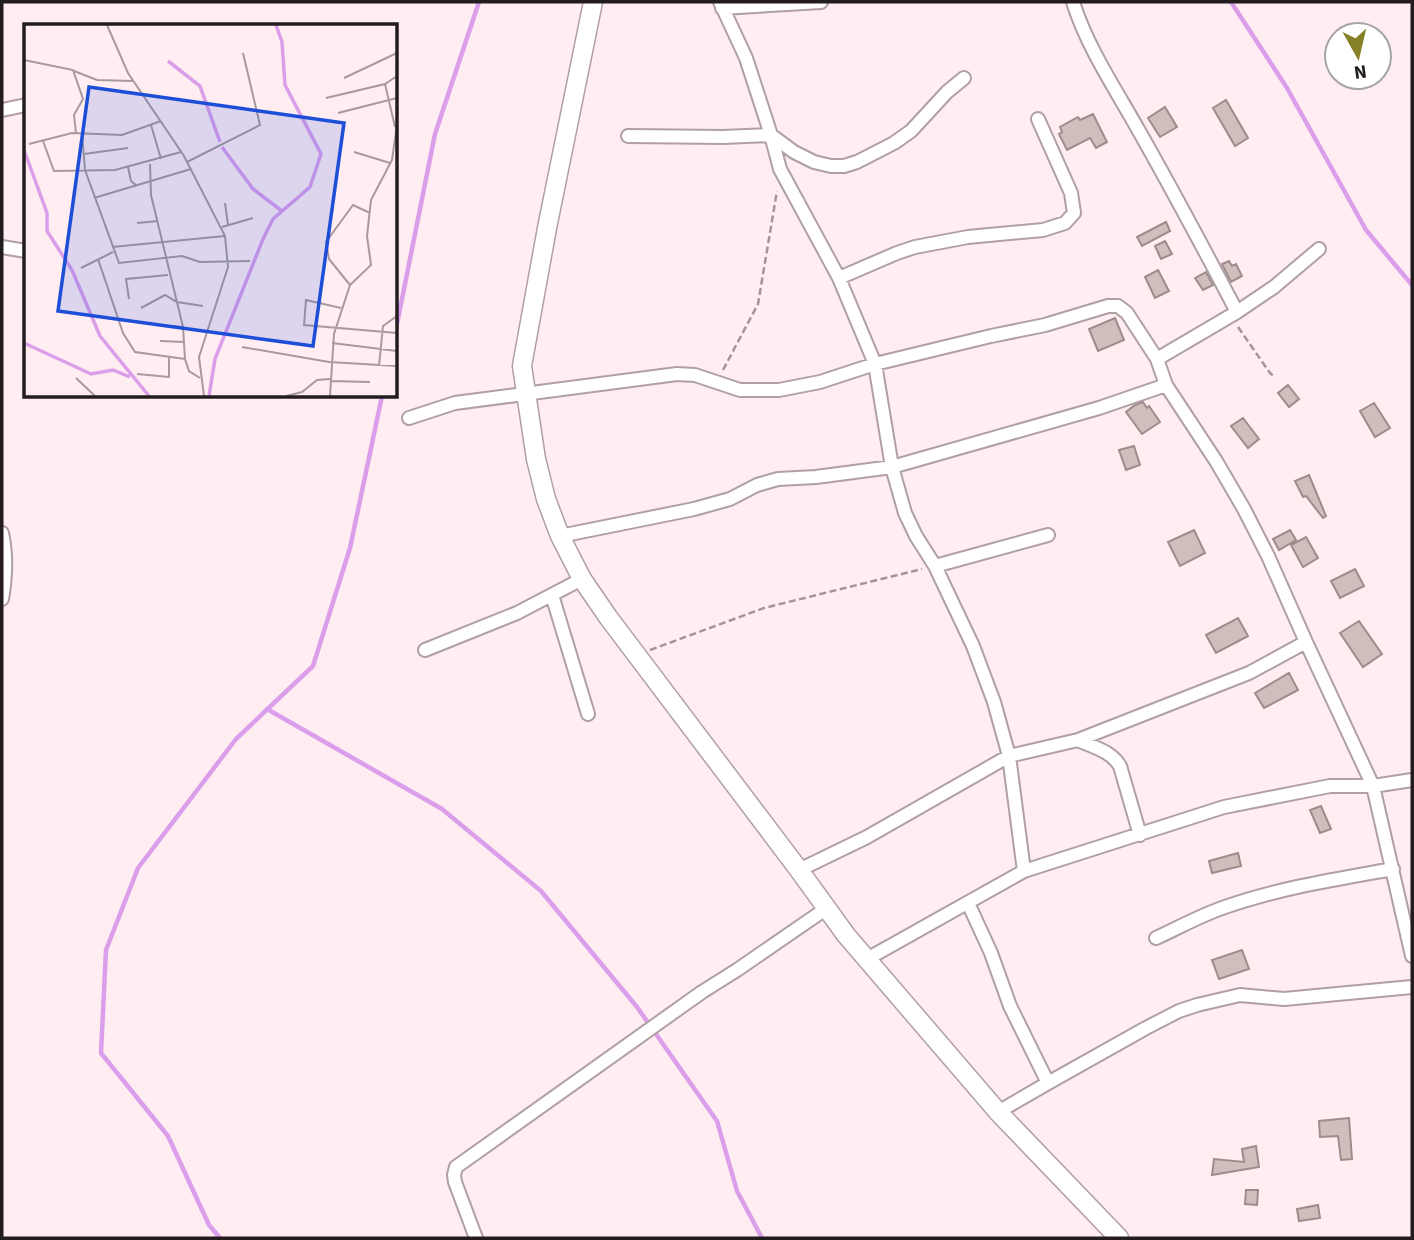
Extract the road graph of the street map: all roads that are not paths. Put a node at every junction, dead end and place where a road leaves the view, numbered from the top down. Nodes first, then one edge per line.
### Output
1 (593, 2) edge
2 (821, 2) edge
3 (1073, 2) edge
4 (721, 5) edge
5 (964, 78) dead end
6 (24, 105) edge
7 (2, 110) edge
8 (1038, 119) dead end
9 (771, 135) junction
10 (628, 136) dead end
11 (2, 247) edge
12 (1319, 249) dead end
13 (24, 251) edge
14 (839, 278) junction
15 (1234, 314) junction
16 (1157, 359) junction
17 (875, 364) junction
18 (1166, 385) junction
19 (525, 393) junction
20 (409, 418) dead end
21 (892, 467) junction
22 (2, 533) edge
23 (1048, 535) dead end
24 (560, 536) junction
25 (935, 566) junction
26 (582, 579) junction
27 (552, 595) junction
28 (2, 599) edge
29 (1306, 642) junction
30 (425, 650) dead end
31 (588, 714) dead end
32 (1078, 740) junction
33 (1009, 755) junction
34 (1412, 780) edge
35 (1373, 786) junction
36 (1140, 835) junction
37 (1393, 869) junction
38 (799, 870) junction
39 (1024, 870) junction
40 (968, 903) junction
41 (827, 908) junction
42 (1156, 938) dead end
43 (1412, 956) edge
44 (867, 959) junction
45 (1412, 987) edge
46 (1048, 1083) junction
47 (998, 1112) junction
48 (475, 1238) edge
49 (1119, 1238) edge

1 - 19 street
2 - 4 street
3 - 15 street
4 - 9 street
5 - 9 street
6 - 7 street
8 - 14 street
9 - 10 street
9 - 14 street
11 - 13 street
12 - 15 street
14 - 17 street
15 - 16 street
16 - 17 street
16 - 18 street
17 - 19 street
17 - 21 street
18 - 21 street
18 - 29 street
19 - 20 street
19 - 24 street
21 - 24 street
21 - 25 street
22 - 28 street
23 - 25 street
24 - 26 street
25 - 33 street
26 - 27 street
26 - 38 street
27 - 30 street
27 - 31 street
29 - 32 street
29 - 35 street
32 - 33 street
32 - 36 street
33 - 38 street
33 - 39 street
34 - 35 street
35 - 36 street
35 - 37 street
36 - 39 street
37 - 42 street
37 - 43 street
38 - 41 street
39 - 40 street
40 - 44 street
40 - 46 street
41 - 44 street
41 - 48 street
44 - 47 street
45 - 46 street
46 - 47 street
47 - 49 street

